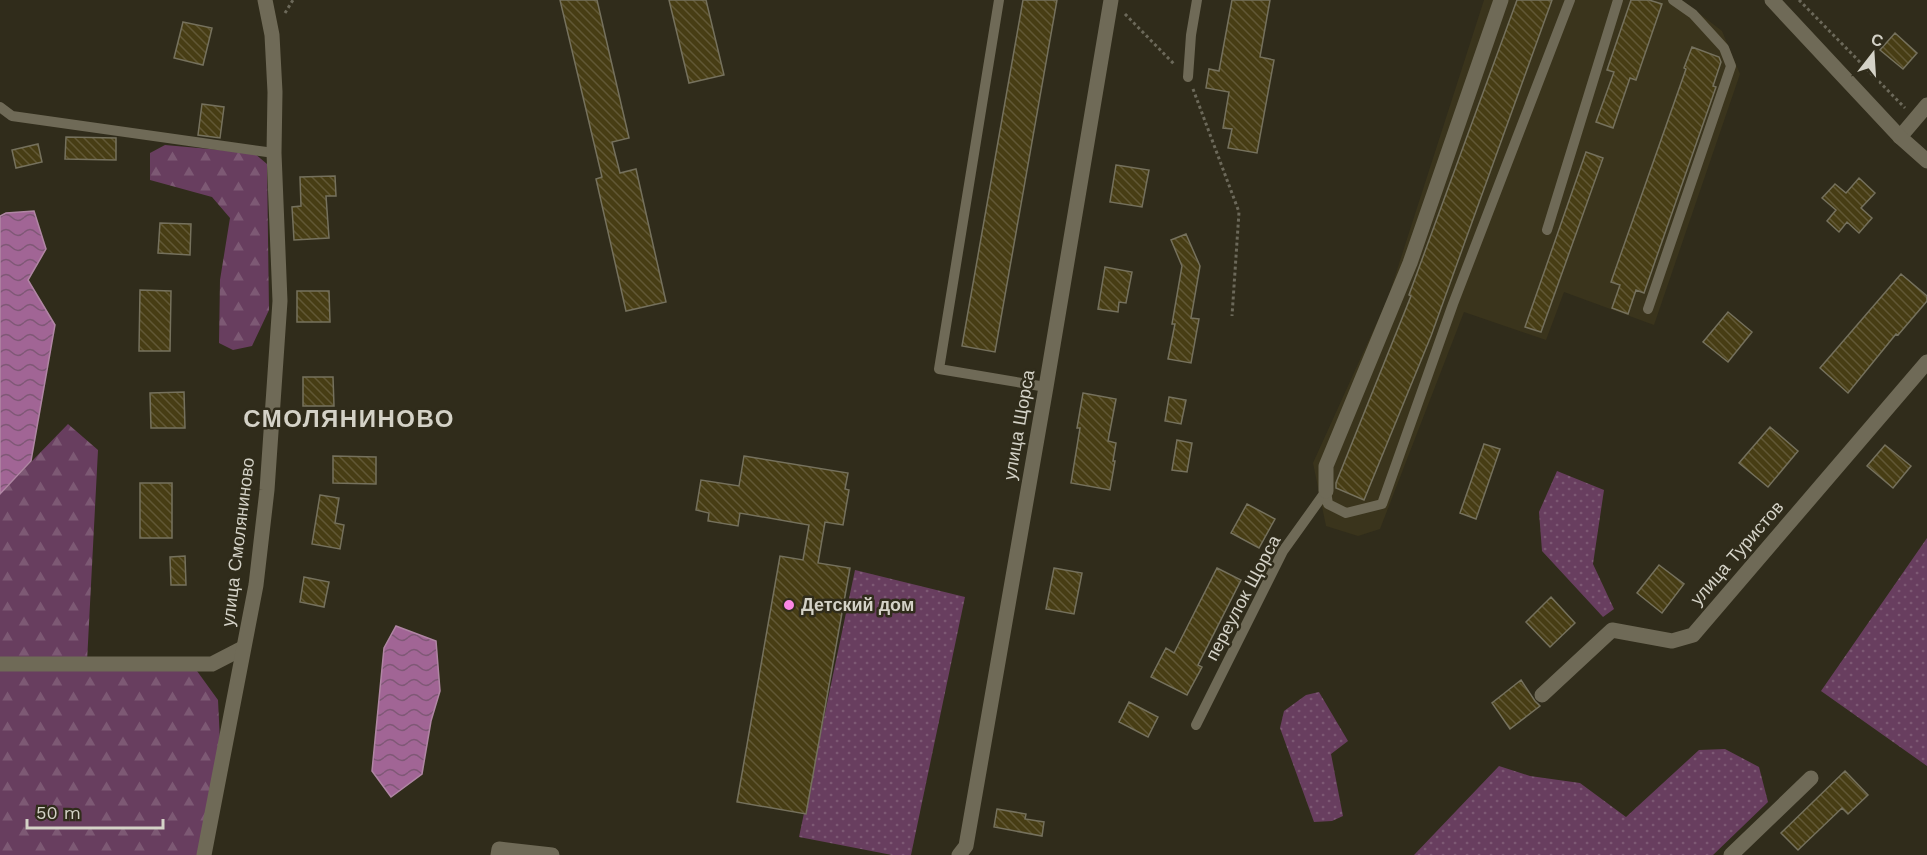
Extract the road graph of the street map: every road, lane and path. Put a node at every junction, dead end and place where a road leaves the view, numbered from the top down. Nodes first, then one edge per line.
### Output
1 (265, 0) edge
2 (999, 0) edge
3 (1111, 0) edge
4 (1197, 0) edge
5 (1501, 0) edge
6 (1570, 0) edge
7 (1618, 0) edge
8 (1673, 0) edge
9 (1772, 0) edge
10 (1799, 0) edge
11 (1188, 77) junction
12 (1927, 105) edge
13 (0, 107) edge
14 (1916, 119) junction
15 (1900, 137) junction
16 (274, 153) junction
17 (1927, 161) edge
18 (1547, 230) dead end
19 (1648, 309) dead end
20 (1232, 316) dead end
21 (1927, 362) edge
22 (1046, 387) junction
23 (1326, 491) junction
24 (243, 648) junction
25 (0, 664) edge
26 (1542, 695) dead end
27 (1196, 725) dead end
28 (1810, 778) dead end
29 (204, 855) edge
30 (498, 855) edge
31 (552, 855) edge
32 (959, 855) edge
33 (1731, 855) edge

1 - 16 street, улица Смоляниново
2 - 22 lane
3 - 11 path
3 - 22 street, улица Щорса
4 - 11 lane
5 - 23 street
6 - 23 lane
7 - 18 lane
8 - 19 lane
9 - 15 street
10 - 14 path
11 - 20 path
12 - 14 street
13 - 16 lane
14 - 15 street
15 - 17 street
16 - 24 street, улица Смоляниново
21 - 26 street, улица Туристов
22 - 32 street, улица Щорса
23 - 27 lane, переулок Щорса
24 - 25 street
24 - 29 street, улица Смоляниново
28 - 33 street
30 - 31 street

